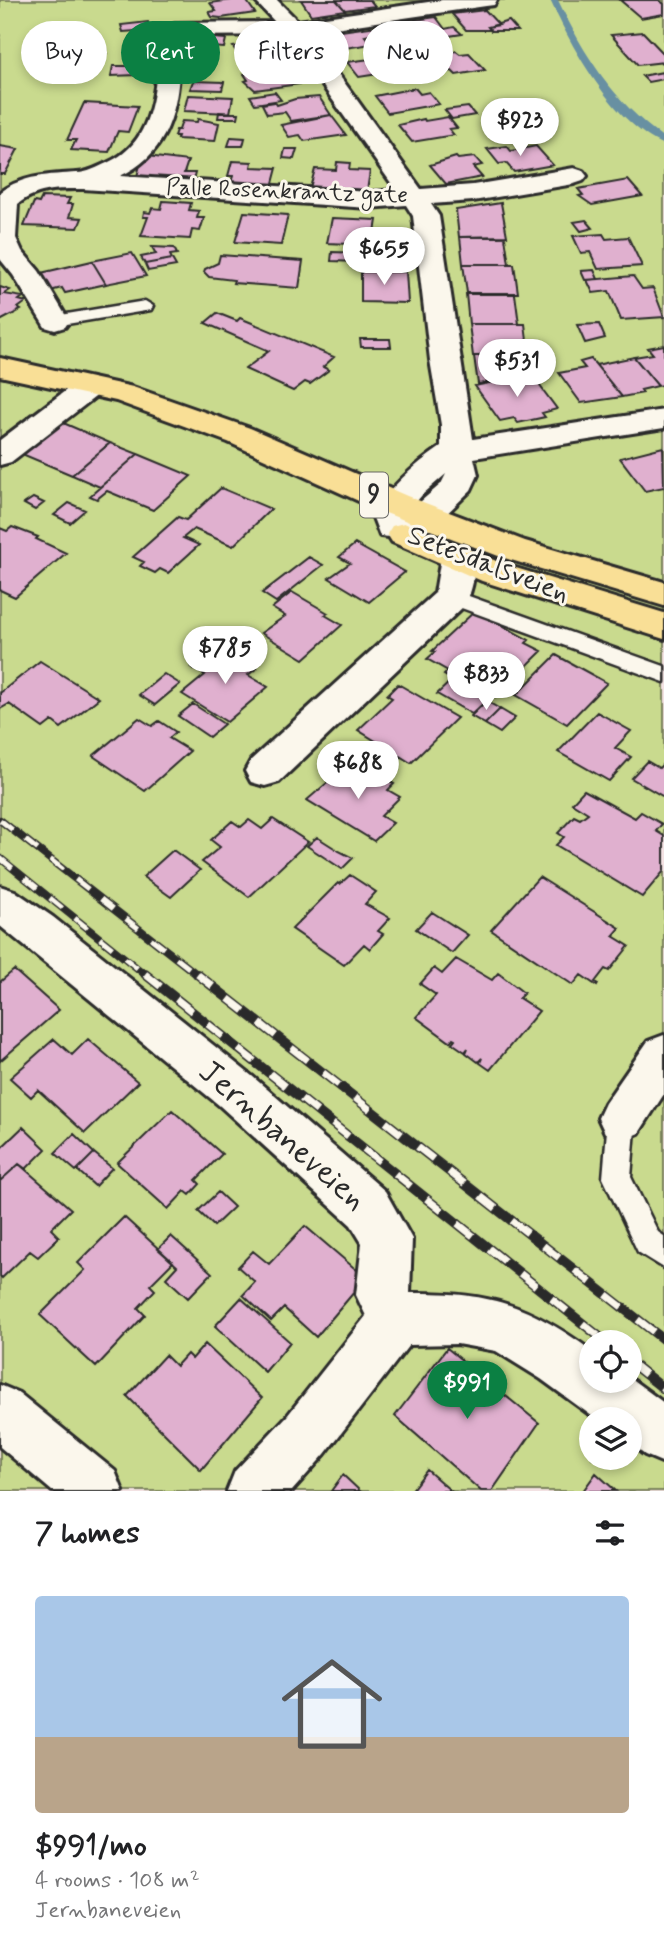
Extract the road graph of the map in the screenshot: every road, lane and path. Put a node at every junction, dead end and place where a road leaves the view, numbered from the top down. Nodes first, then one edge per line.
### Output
1 (265, 0) edge
2 (486, 0) edge
3 (286, 21) edge
4 (341, 21) edge
5 (234, 29) edge
6 (333, 84) edge
7 (574, 176) dead end
8 (83, 181) junction
9 (413, 197) junction
10 (145, 306) dead end
11 (55, 321) joint
12 (4, 370) edge
13 (88, 388) junction
14 (664, 419) edge
15 (457, 451) junction
16 (0, 455) edge
17 (394, 516) junction
18 (425, 516) junction
19 (458, 557) junction
20 (664, 594) edge
21 (452, 597) junction
22 (664, 625) edge
23 (664, 674) edge
24 (265, 771) dead end
25 (0, 903) edge
26 (664, 1055) edge
27 (622, 1118) joint
28 (664, 1254) edge
29 (396, 1319) junction
30 (1, 1411) edge
31 (664, 1436) edge
32 (95, 1491) edge
33 (255, 1491) edge

1 - 3 street
2 - 4 street
5 - 8 street, Palle Rosenkrantz gate
6 - 9 street
7 - 9 street, Palle Rosenkrantz gate
8 - 9 street, Palle Rosenkrantz gate
8 - 11 street, Palle Rosenkrantz gate
9 - 15 street
10 - 11 lane, Palle Rosenkrantz gate
12 - 13 highway, Setesdalsveien / 9
13 - 16 street
13 - 17 highway, Setesdalsveien / 9
14 - 15 street
15 - 17 street
15 - 18 street
17 - 18 street
17 - 19 highway, Setesdalsveien / 9
18 - 20 highway, Setesdalsveien / 9
19 - 21 street
19 - 22 highway, Setesdalsveien / 9
21 - 23 lane
21 - 24 street
25 - 29 street, Jernbaneveien
26 - 27 street
27 - 28 lane
29 - 31 street
29 - 33 street
30 - 32 street

